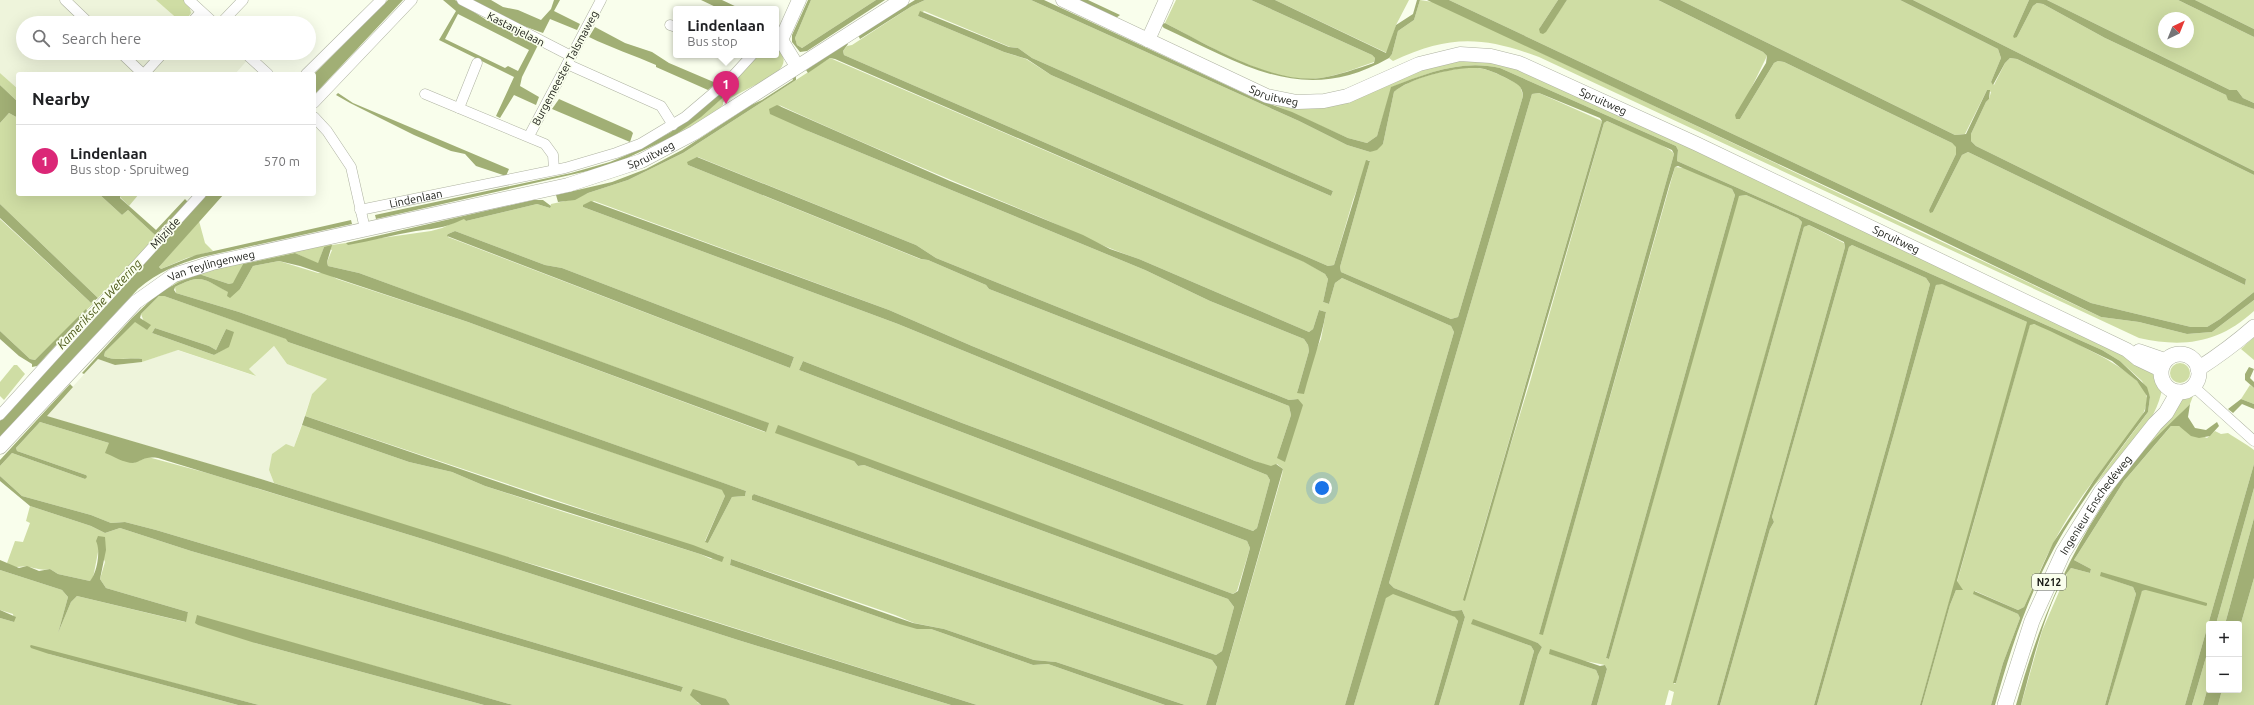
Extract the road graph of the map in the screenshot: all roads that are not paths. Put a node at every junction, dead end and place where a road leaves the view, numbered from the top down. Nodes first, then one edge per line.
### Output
1 (64, 0) edge
2 (189, 0) edge
3 (243, 0) edge
4 (381, 0) edge
5 (412, 0) edge
6 (462, 0) edge
7 (601, 0) edge
8 (799, 0) edge
9 (902, 0) edge
10 (1063, 0) edge
11 (1166, 0) edge
12 (201, 12) junction
13 (81, 16) edge
14 (197, 16) edge
15 (206, 16) edge
16 (228, 16) edge
17 (779, 39) edge
18 (1148, 40) junction
19 (779, 42) edge
20 (745, 58) edge
21 (128, 60) edge
22 (156, 60) edge
23 (253, 60) edge
24 (569, 60) junction
25 (477, 63) dead end
26 (797, 66) junction
27 (141, 72) edge
28 (145, 72) edge
29 (266, 72) edge
30 (308, 72) edge
31 (425, 94) dead end
32 (316, 101) edge
33 (459, 108) junction
34 (316, 119) edge
35 (673, 125) junction
36 (529, 136) junction
37 (554, 169) junction
38 (199, 196) edge
39 (360, 210) junction
40 (365, 229) junction
41 (2254, 327) edge
42 (2196, 364) junction
43 (2163, 365) junction
44 (2194, 386) junction
45 (2172, 390) junction
46 (0, 415) edge
47 (2254, 441) edge
48 (0, 447) edge
49 (2005, 705) edge

1 - 13 street
2 - 12 street
3 - 16 street
4 - 30 street
5 - 32 street
6 - 24 street, Kastanjelaan
7 - 24 street, Burgemeester Talsmaweg
8 - 17 main road
9 - 26 main road, Spruitweg
10 - 18 main road, Spruitweg
11 - 18 main road
12 - 14 street
12 - 15 street
18 - 43 main road, Spruitweg
19 - 26 main road
20 - 35 street, Lindenlaan
21 - 27 street
22 - 28 street
23 - 29 street
24 - 35 street, Kastanjelaan
24 - 36 street, Burgemeester Talsmaweg
25 - 33 street
26 - 40 main road, Spruitweg
31 - 33 street
33 - 36 street
34 - 39 street
35 - 37 street, Lindenlaan
36 - 37 street
37 - 39 street, Lindenlaan
38 - 46 street, Mijzijde
39 - 40 street
40 - 48 main road, Van Teylingenweg
41 - 42 main road
42 - 43 main road
42 - 44 main road
43 - 45 main road
44 - 45 main road
44 - 47 street
45 - 49 main road, Ingenieur Enschedéweg / N212

